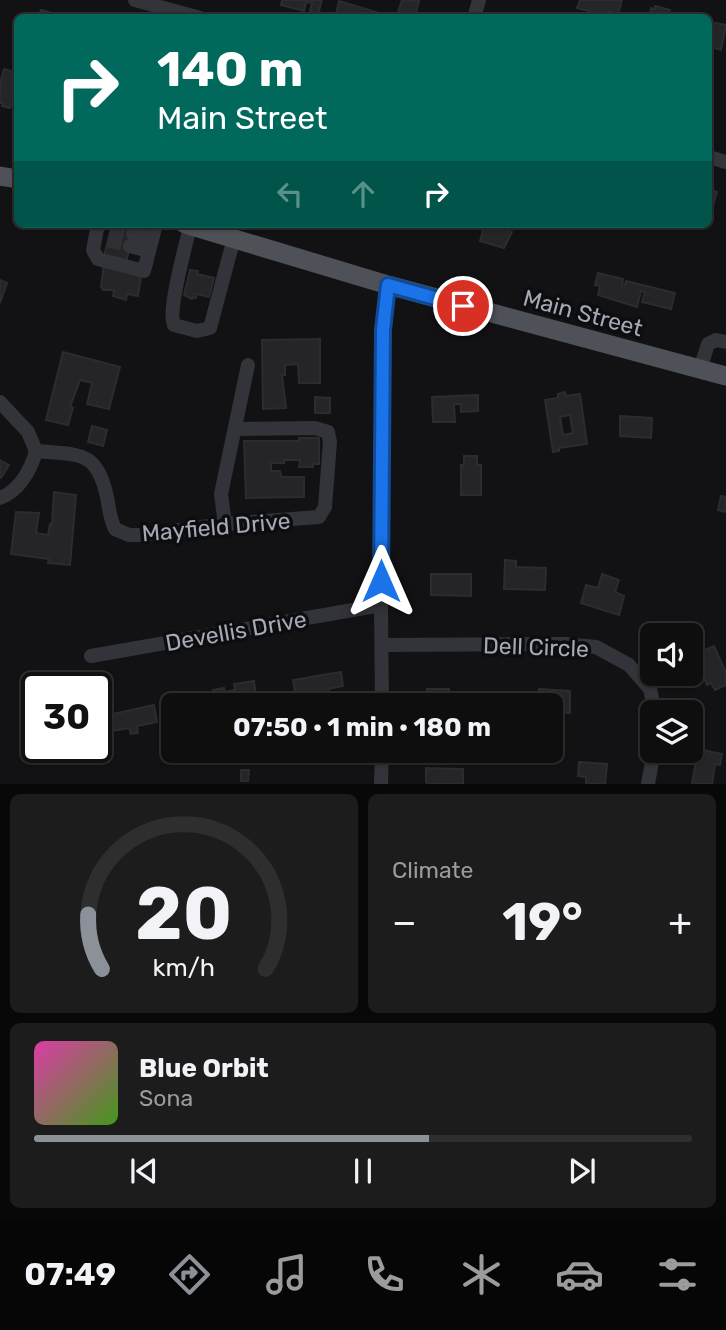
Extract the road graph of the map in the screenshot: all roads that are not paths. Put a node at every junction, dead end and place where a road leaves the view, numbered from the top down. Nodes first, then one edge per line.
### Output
1 (135, 0) edge
2 (167, 4) edge
3 (191, 14) edge
4 (187, 228) edge
5 (199, 228) edge
6 (102, 231) edge
7 (152, 238) edge
8 (234, 238) junction
9 (131, 240) tunnel mouth
10 (388, 285) junction
11 (726, 342) edge
12 (248, 365) dead end
13 (700, 369) junction
14 (726, 376) edge
15 (0, 402) edge
16 (235, 429) junction
17 (36, 451) junction
18 (0, 498) edge
19 (225, 524) junction
20 (381, 605) junction
21 (383, 645) junction
22 (91, 656) dead end
23 (382, 693) edge
24 (652, 700) edge
25 (382, 763) edge
26 (652, 763) edge
27 (381, 784) edge
28 (648, 784) edge

1 - 2 street
2 - 3 street
4 - 8 street
5 - 8 main road, Main Street
6 - 7 street
7 - 9 street
8 - 10 main road, Main Street
10 - 13 main road, Main Street
10 - 20 street
11 - 13 street
12 - 16 street
13 - 14 main road, Main Street
15 - 17 street
16 - 19 street
16 - 19 street, Mayfield Drive
17 - 18 street
17 - 19 street, Mayfield Drive
20 - 21 street
20 - 22 street, Devellis Drive
21 - 23 street
21 - 24 street, Dell Circle
25 - 27 street
26 - 28 street

